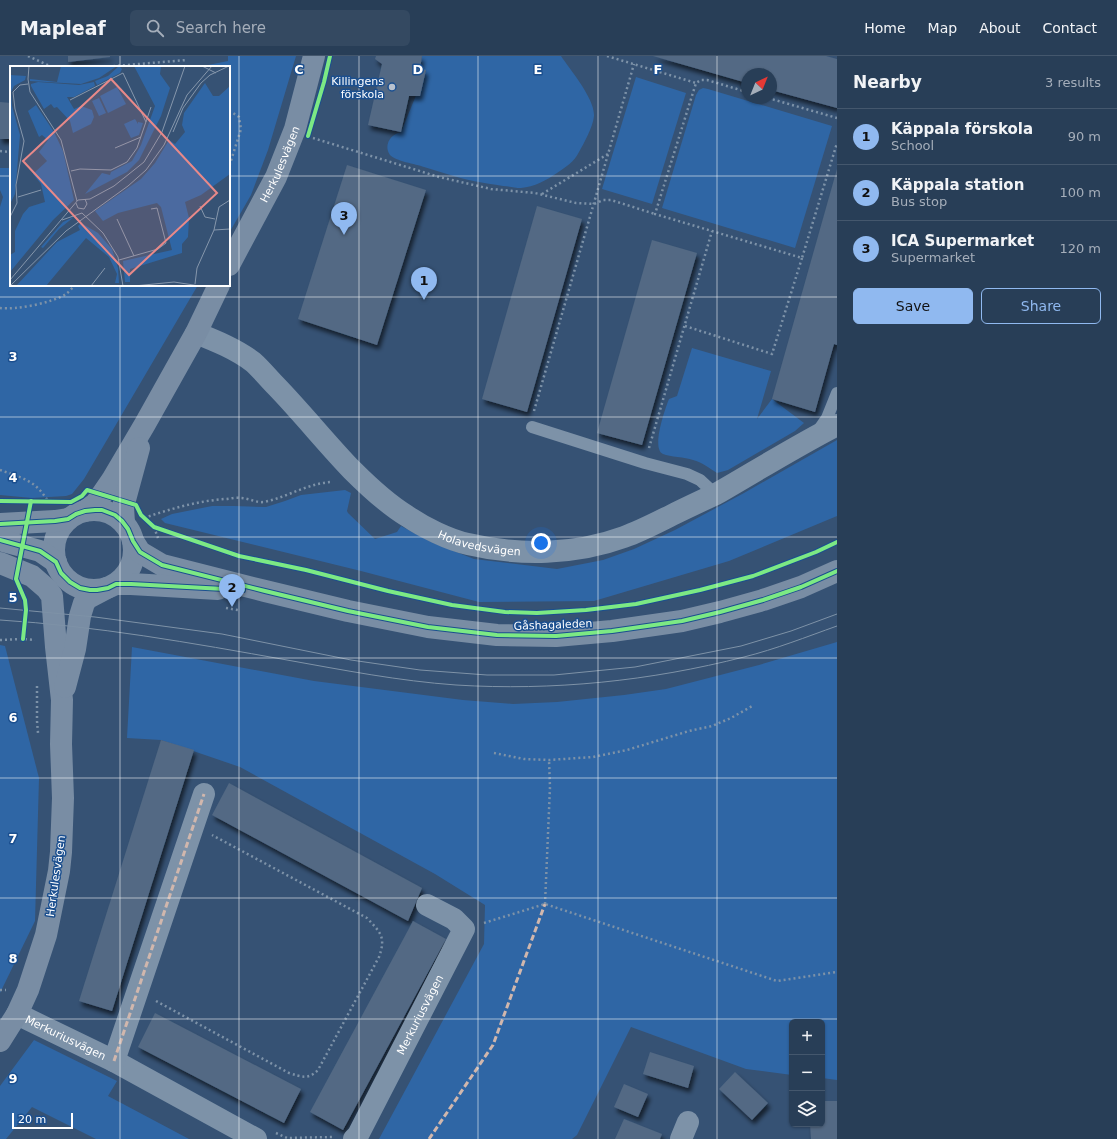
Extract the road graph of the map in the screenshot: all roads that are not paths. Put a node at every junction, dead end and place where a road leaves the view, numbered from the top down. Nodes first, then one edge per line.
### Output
1 (314, 56) edge
2 (230, 263) edge
3 (219, 286) edge
4 (196, 333) junction
5 (837, 393) edge
6 (145, 424) junction
7 (837, 425) edge
8 (532, 427) road end
9 (812, 438) junction
10 (715, 494) junction
11 (76, 515) junction
12 (0, 524) edge
13 (134, 527) junction
14 (0, 540) edge
15 (0, 562) edge
16 (58, 566) junction
17 (837, 571) edge
18 (111, 586) junction
19 (265, 591) junction
20 (52, 596) junction
21 (62, 700) junction
22 (204, 794) dead end
23 (427, 905) dead end
24 (17, 1014) junction
25 (0, 1041) edge
26 (114, 1061) junction
27 (264, 1135) edge
28 (345, 1138) edge

1 - 2 street, Herkulesvägen
3 - 4 street
4 - 6 street
4 - 10 street, Holavedsvägen
5 - 9 lane, Holavedsvägen
6 - 11 street
6 - 13 street
7 - 9 street, Holavedsvägen
8 - 10 lane
9 - 10 street, Holavedsvägen
11 - 12 street, Gåshagaleden
11 - 13 street, Gåshagaleden
11 - 16 street
13 - 18 street
13 - 19 street, Gåshagaleden
14 - 16 street, Gåshagaleden
15 - 20 street
16 - 18 street, Gåshagaleden
16 - 20 street, Herkulesvägen
17 - 19 street, Gåshagaleden
18 - 19 street, Gåshagaleden
18 - 21 street, Herkulesvägen
20 - 21 street, Herkulesvägen
21 - 24 street, Herkulesvägen
22 - 26 street, Merkuriusvägen
23 - 28 street, Merkuriusvägen
24 - 25 street, Herkulesvägen
24 - 26 street, Merkuriusvägen
26 - 27 street, Merkuriusvägen

